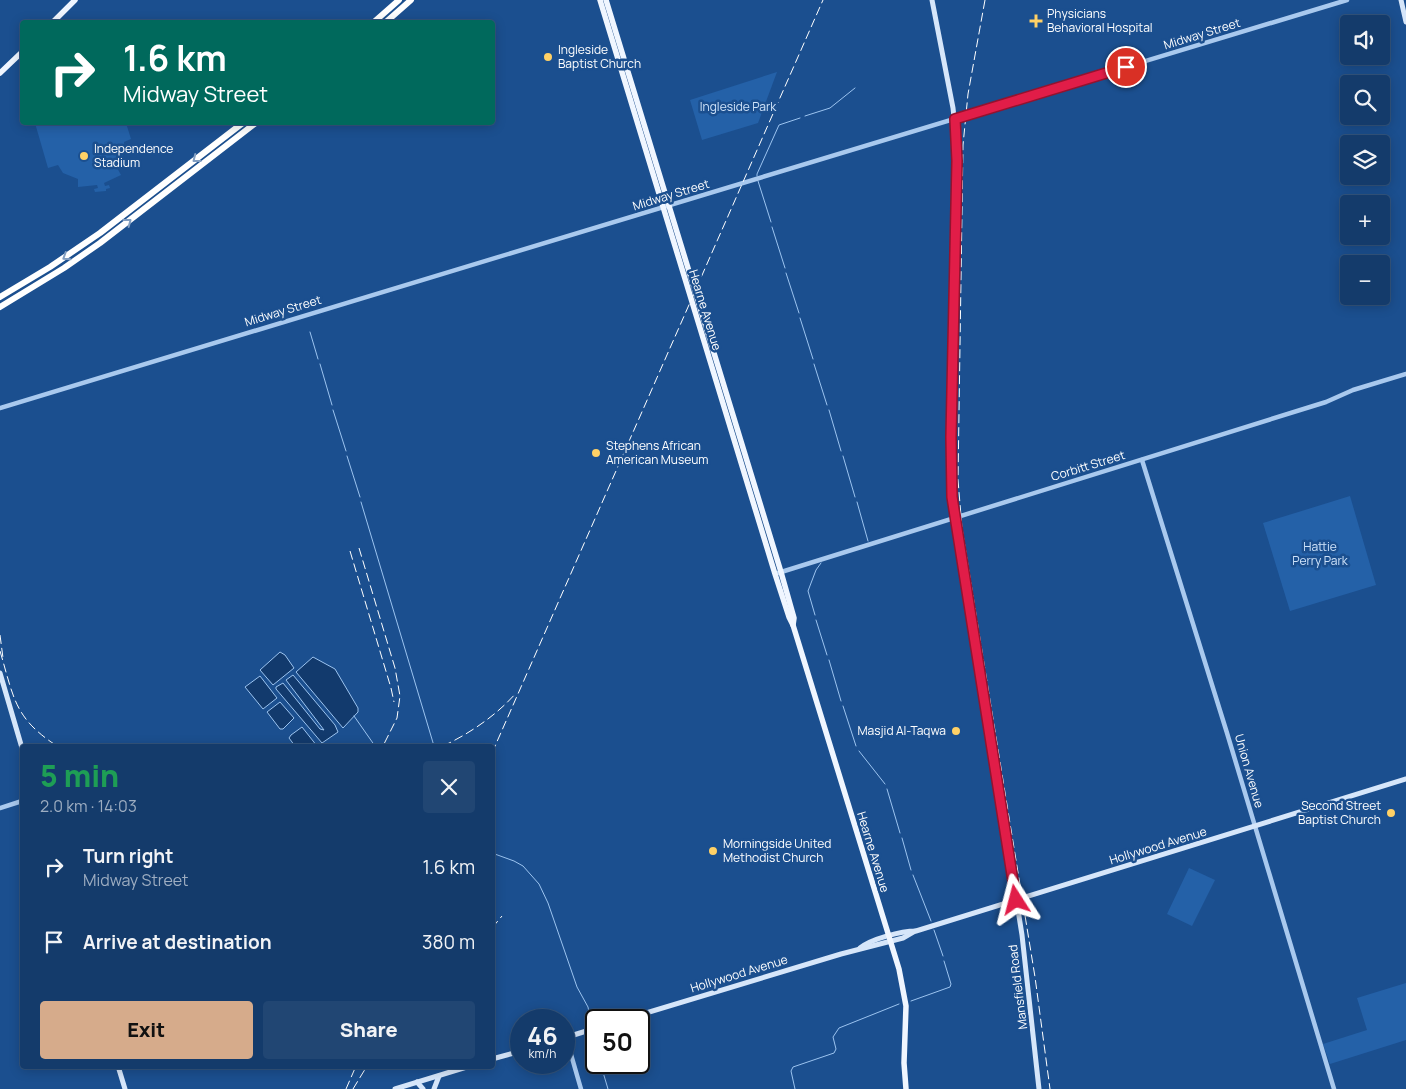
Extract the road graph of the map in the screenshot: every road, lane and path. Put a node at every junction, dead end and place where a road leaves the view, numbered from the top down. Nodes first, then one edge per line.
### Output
1 (75, 0) edge
2 (399, 0) edge
3 (411, 0) edge
4 (600, 0) edge
5 (606, 0) edge
6 (932, 0) edge
7 (1347, 0) edge
8 (1401, 0) edge
9 (55, 20) edge
10 (376, 20) edge
11 (388, 20) edge
12 (1406, 22) edge
13 (20, 54) edge
14 (0, 74) edge
15 (953, 120) junction
16 (241, 125) edge
17 (254, 125) edge
18 (666, 207) junction
19 (0, 297) edge
20 (1, 306) edge
21 (1406, 374) edge
22 (0, 408) edge
23 (1142, 460) junction
24 (954, 518) junction
25 (778, 573) junction
26 (0, 673) edge
27 (21, 744) edge
28 (1406, 779) edge
29 (20, 802) edge
30 (0, 808) edge
31 (1254, 826) junction
32 (1016, 900) junction
33 (890, 939) junction
34 (650, 1012) edge
35 (510, 1054) edge
36 (495, 1059) edge
37 (119, 1069) edge
38 (461, 1069) edge
39 (575, 1070) edge
40 (439, 1076) junction
41 (417, 1082) junction
42 (434, 1088) edge
43 (125, 1089) edge
44 (395, 1089) edge
45 (423, 1089) edge
46 (581, 1089) edge
47 (906, 1089) edge
48 (1039, 1089) edge
49 (1334, 1089) edge

1 - 9 main road
2 - 10 highway
3 - 11 highway
4 - 18 main road, Hearne Avenue
5 - 18 main road, Hearne Avenue
6 - 15 main road, Mansfield Road
7 - 15 street, Midway Street
8 - 12 main road
13 - 14 main road
15 - 18 street, Midway Street
15 - 24 main road, Mansfield Road
16 -> 19 highway
20 -> 17 highway
18 - 22 street, Midway Street
18 - 25 main road, Hearne Avenue
21 - 23 street, Corbitt Street
23 - 24 street, Corbitt Street
23 - 31 street, Union Avenue
24 - 25 street, Corbitt Street
24 - 32 main road, Mansfield Road
25 - 33 main road, Hearne Avenue
26 - 27 main road
28 - 31 main road, Hollywood Avenue
29 - 30 street
31 - 32 main road, Hollywood Avenue
31 - 49 street, Union Avenue
32 - 33 main road, Hollywood Avenue
32 - 48 main road, Mansfield Road
33 - 34 main road, Hollywood Avenue
33 - 47 main road, Hearne Avenue
35 - 36 main road
37 - 43 main road
38 - 40 main road
39 - 46 street
40 - 41 main road
40 - 42 main road
41 - 44 main road
41 - 45 main road

